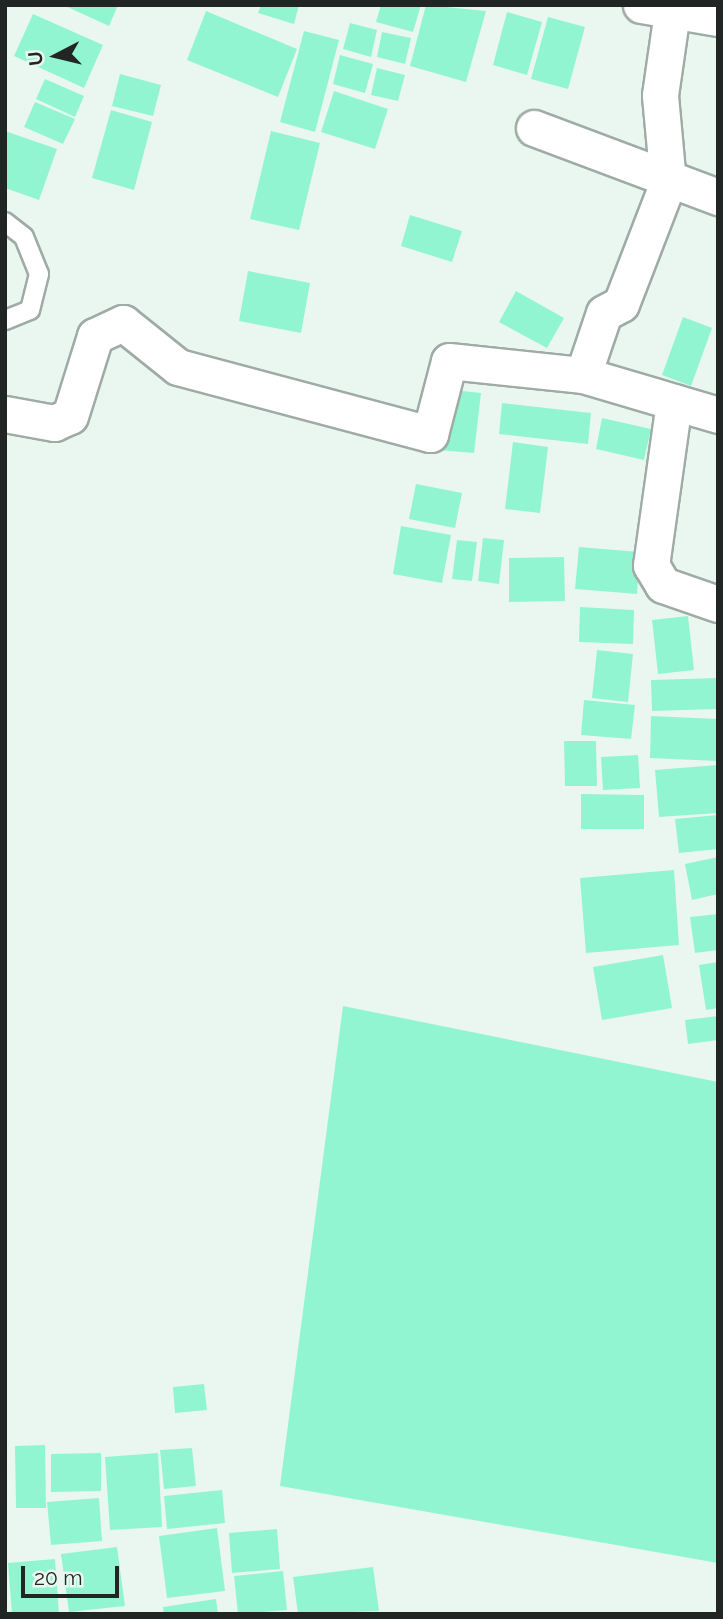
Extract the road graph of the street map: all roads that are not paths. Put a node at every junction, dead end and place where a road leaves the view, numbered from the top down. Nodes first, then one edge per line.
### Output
1 (662, 7) edge
2 (718, 18) edge
3 (534, 128) dead end
4 (668, 182) junction
5 (718, 197) edge
6 (5, 222) edge
7 (5, 320) edge
8 (583, 376) junction
9 (674, 402) junction
10 (5, 414) edge
11 (718, 415) edge
12 (718, 604) edge

1 - 2 street
1 - 4 street
3 - 4 street
4 - 5 street
4 - 8 street
6 - 7 lane
8 - 9 street
8 - 10 street
9 - 11 street
9 - 12 street

